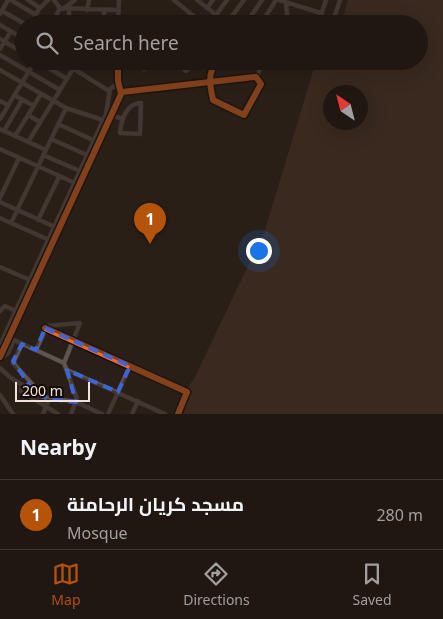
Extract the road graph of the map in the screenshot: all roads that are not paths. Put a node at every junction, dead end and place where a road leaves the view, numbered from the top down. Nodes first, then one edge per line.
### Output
1 (10, 0) edge
2 (28, 0) edge
3 (48, 0) edge
4 (54, 0) edge
5 (75, 0) edge
6 (119, 0) edge
7 (174, 0) edge
8 (197, 0) edge
9 (213, 0) edge
10 (227, 0) edge
11 (244, 0) edge
12 (262, 0) edge
13 (278, 0) edge
14 (295, 0) edge
15 (326, 0) edge
16 (340, 0) edge
17 (88, 1) edge
18 (288, 3) junction
19 (40, 8) junction
20 (207, 8) junction
21 (62, 9) junction
22 (69, 10) junction
23 (87, 10) junction
24 (104, 10) junction
25 (118, 10) junction
26 (1, 12) edge
27 (321, 13) joint
28 (36, 14) joint
29 (58, 15) edge
30 (69, 15) edge
31 (104, 15) edge
32 (118, 15) edge
33 (192, 15) edge
34 (216, 15) joint
35 (233, 15) edge
36 (252, 15) edge
37 (267, 15) edge
38 (288, 15) edge
39 (335, 15) edge
40 (15, 19) edge
41 (0, 25) edge
42 (11, 31) junction
43 (15, 33) edge
44 (2, 40) edge
45 (15, 48) edge
46 (0, 49) edge
47 (0, 55) edge
48 (12, 62) junction
49 (15, 64) edge
50 (25, 70) edge
51 (52, 70) edge
52 (72, 70) edge
53 (75, 70) edge
54 (118, 70) edge
55 (211, 70) edge
56 (259, 70) edge
57 (2, 72) edge
58 (28, 72) junction
59 (257, 78) junction
60 (67, 79) junction
61 (118, 80) junction
62 (210, 82) junction
63 (22, 83) junction
64 (60, 90) junction
65 (111, 90) junction
66 (121, 90) junction
67 (41, 94) junction
68 (14, 95) junction
69 (119, 97) junction
70 (22, 100) junction
71 (53, 101) junction
72 (0, 102) edge
73 (8, 105) junction
74 (34, 106) junction
75 (66, 108) junction
76 (28, 115) junction
77 (111, 115) junction
78 (0, 117) edge
79 (123, 119) junction
80 (103, 120) junction
81 (40, 122) junction
82 (58, 124) junction
83 (2, 130) edge
84 (15, 136) junction
85 (51, 139) junction
86 (96, 141) junction
87 (28, 142) junction
88 (0, 149) edge
89 (46, 150) junction
90 (44, 155) junction
91 (88, 155) junction
92 (19, 158) junction
93 (38, 167) junction
94 (80, 171) junction
95 (59, 177) junction
96 (75, 183) junction
97 (0, 200) edge
98 (17, 210) junction
99 (0, 218) edge
100 (38, 220) junction
101 (10, 223) junction
102 (55, 227) junction
103 (48, 240) junction
104 (0, 266) edge
105 (30, 280) junction
106 (16, 310) junction
107 (0, 311) edge
108 (45, 328) junction
109 (0, 332) edge
110 (5, 334) junction
111 (74, 341) junction
112 (22, 344) junction
113 (0, 345) edge
114 (36, 350) junction
115 (0, 358) edge
116 (64, 363) junction
117 (130, 366) junction
118 (0, 368) edge
119 (66, 369) junction
120 (0, 373) edge
121 (7, 376) junction
122 (22, 386) junction
123 (118, 392) junction
124 (35, 393) junction
125 (0, 395) edge
126 (49, 399) junction
127 (138, 401) junction
128 (76, 402) junction
129 (46, 406) junction
130 (13, 414) edge
131 (43, 414) edge
132 (58, 414) edge
133 (71, 414) edge
134 (100, 414) edge
135 (108, 414) edge
136 (132, 414) edge
137 (165, 414) edge
138 (178, 414) edge

1 - 26 street
1 - 28 street
2 - 19 street
3 - 19 street
4 - 21 street
5 - 21 street
6 - 25 street
7 - 33 street
8 - 20 street
9 - 20 street
10 - 34 street
11 - 35 street
12 - 36 street
13 - 18 street
13 - 37 street
14 - 18 street
15 - 27 street
16 - 39 street
17 - 23 street
18 - 27 street
18 - 38 street
19 - 28 street
20 - 34 street
21 - 22 street
21 - 29 street
22 - 23 street
22 - 30 street
23 - 24 street
24 - 25 street
24 - 31 street
25 - 32 street
26 - 40 street
41 - 42 street
42 - 43 street
42 - 44 street
44 - 45 street
44 - 46 street
47 - 48 street
48 - 49 street
48 - 57 street
50 - 58 street
51 - 60 street
52 - 60 street
53 - 65 street
54 - 61 street
55 - 62 street
56 - 59 street
57 - 63 street
58 - 63 street
58 - 64 street
59 - 62 street
59 - 62 street
60 - 64 street
61 - 65 street
61 - 66 street
62 - 66 street
63 - 67 street
63 - 68 street
64 - 71 street
65 - 66 street
65 - 69 street
65 - 80 street
66 - 69 street
67 - 71 street
67 - 74 street
68 - 70 street
68 - 73 street
69 - 77 street
70 - 74 street
70 - 83 street
71 - 75 street
71 - 81 street
72 - 73 street
73 - 78 street
74 - 76 street
75 - 80 street
75 - 82 street
76 - 81 street
76 - 84 street
77 - 79 street
77 - 86 street
79 - 79 street
80 - 86 street
81 - 87 street
82 - 85 street
82 - 86 street
83 - 84 street
84 - 87 street
85 - 89 street
85 - 91 street
86 - 91 street
86 - 115 street
87 - 89 street
88 - 92 street
89 - 90 street
90 - 93 street
90 - 94 street
91 - 94 street
92 - 93 street
92 - 97 street
93 - 95 street
93 - 98 street
94 - 96 street
95 - 96 street
95 - 100 street
96 - 102 street
97 - 98 street
98 - 100 street
98 - 101 street
99 - 101 street
100 - 102 street
101 - 103 street
102 - 103 street
103 - 105 street
104 - 105 street
105 - 106 street
106 - 107 street
106 - 110 street
108 - 111 street
108 - 111 street
108 - 114 street
109 - 110 street
110 - 113 street
111 - 116 street
111 - 117 street
112 - 114 street
112 - 115 street
112 - 124 street
114 - 116 street
116 - 119 street
117 - 123 street
117 - 138 street
118 - 121 street
119 - 123 street
119 - 128 street
120 - 121 street
121 - 122 street
122 - 124 street
122 - 129 street
123 - 127 street
123 - 135 street
124 - 126 street
125 - 130 street
126 - 128 street
126 - 129 street
127 - 136 street
127 - 137 street
128 - 133 street
128 - 134 street
129 - 131 street
129 - 132 street

